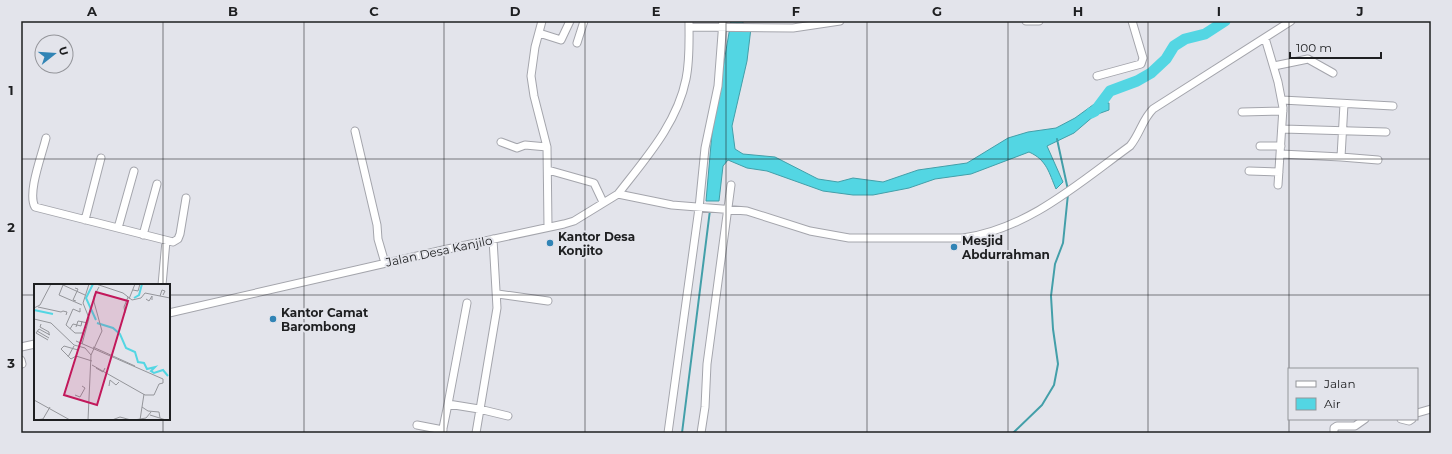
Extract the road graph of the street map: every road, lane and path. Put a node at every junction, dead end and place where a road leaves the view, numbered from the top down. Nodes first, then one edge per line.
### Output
1 (542, 21) edge
2 (570, 21) edge
3 (584, 21) edge
4 (840, 21) edge
5 (1026, 21) edge
6 (1039, 21) edge
7 (1132, 21) edge
8 (1291, 21) edge
9 (689, 24) edge
10 (725, 26) edge
11 (539, 33) junction
12 (1265, 38) junction
13 (577, 43) dead end
14 (1274, 66) junction
15 (1333, 73) dead end
16 (1097, 76) dead end
17 (1282, 100) junction
18 (1344, 104) junction
19 (1394, 106) dead end
20 (1283, 111) junction
21 (1242, 112) dead end
22 (1282, 129) junction
23 (1343, 130) junction
24 (355, 131) dead end
25 (1386, 132) dead end
26 (46, 138) dead end
27 (501, 142) dead end
28 (1260, 146) dead end
29 (1282, 146) junction
30 (548, 147) junction
31 (1281, 154) junction
32 (1342, 157) junction
33 (101, 158) dead end
34 (1378, 160) dead end
35 (548, 170) junction
36 (134, 171) dead end
37 (1249, 171) dead end
38 (1279, 172) junction
39 (157, 184) dead end
40 (731, 185) dead end
41 (1278, 185) dead end
42 (618, 194) junction
43 (186, 198) dead end
44 (603, 202) junction
45 (701, 208) junction
46 (726, 209) junction
47 (84, 220) junction
48 (548, 227) junction
49 (118, 228) junction
50 (143, 235) junction
51 (493, 239) junction
52 (166, 241) junction
53 (385, 263) junction
54 (162, 284) edge
55 (498, 294) junction
56 (548, 301) dead end
57 (467, 303) dead end
58 (170, 313) edge
59 (34, 344) edge
60 (21, 347) edge
61 (448, 404) junction
62 (479, 409) junction
63 (1431, 409) edge
64 (1418, 413) edge
65 (508, 416) dead end
66 (1364, 420) edge
67 (418, 425) dead end
68 (442, 431) edge
69 (476, 433) edge
70 (668, 433) edge
71 (701, 433) edge
72 (1334, 433) edge

1 - 11 street
2 - 11 street
3 - 13 street
4 - 10 street
5 - 6 street
7 - 16 street
8 - 12 street
9 - 10 street
9 - 42 street
10 - 45 street
11 - 30 street
12 - 14 street
12 - 46 street
14 - 15 street
14 - 17 street
17 - 18 street
17 - 20 street
18 - 19 street
18 - 23 street
20 - 21 street
20 - 22 street
22 - 23 street
22 - 29 street
23 - 25 street
23 - 32 street
24 - 53 street
26 - 47 street
27 - 30 street
28 - 29 street
29 - 31 street
30 - 35 street
31 - 32 street
31 - 38 street
32 - 34 street
33 - 47 street
35 - 44 street
35 - 48 street
36 - 49 street
37 - 38 street
38 - 41 street
39 - 50 street
40 - 46 street
42 - 44 street, Jalan Desa Kanjilo
42 - 45 street
43 - 52 street
44 - 48 street, Jalan Desa Kanjilo
45 - 46 street
45 - 70 street
46 - 71 street
47 - 49 street
48 - 51 street, Jalan Desa Kanjilo
49 - 50 street
50 - 52 street
51 - 53 street, Jalan Desa Kanjilo
51 - 55 street
52 - 54 street
53 - 58 street, Jalan Desa Kanjilo
55 - 56 street
55 - 62 street
57 - 61 street
59 - 60 street
61 - 62 street
61 - 68 street
62 - 65 street
62 - 69 street
63 - 64 street
66 - 72 street
67 - 68 street

